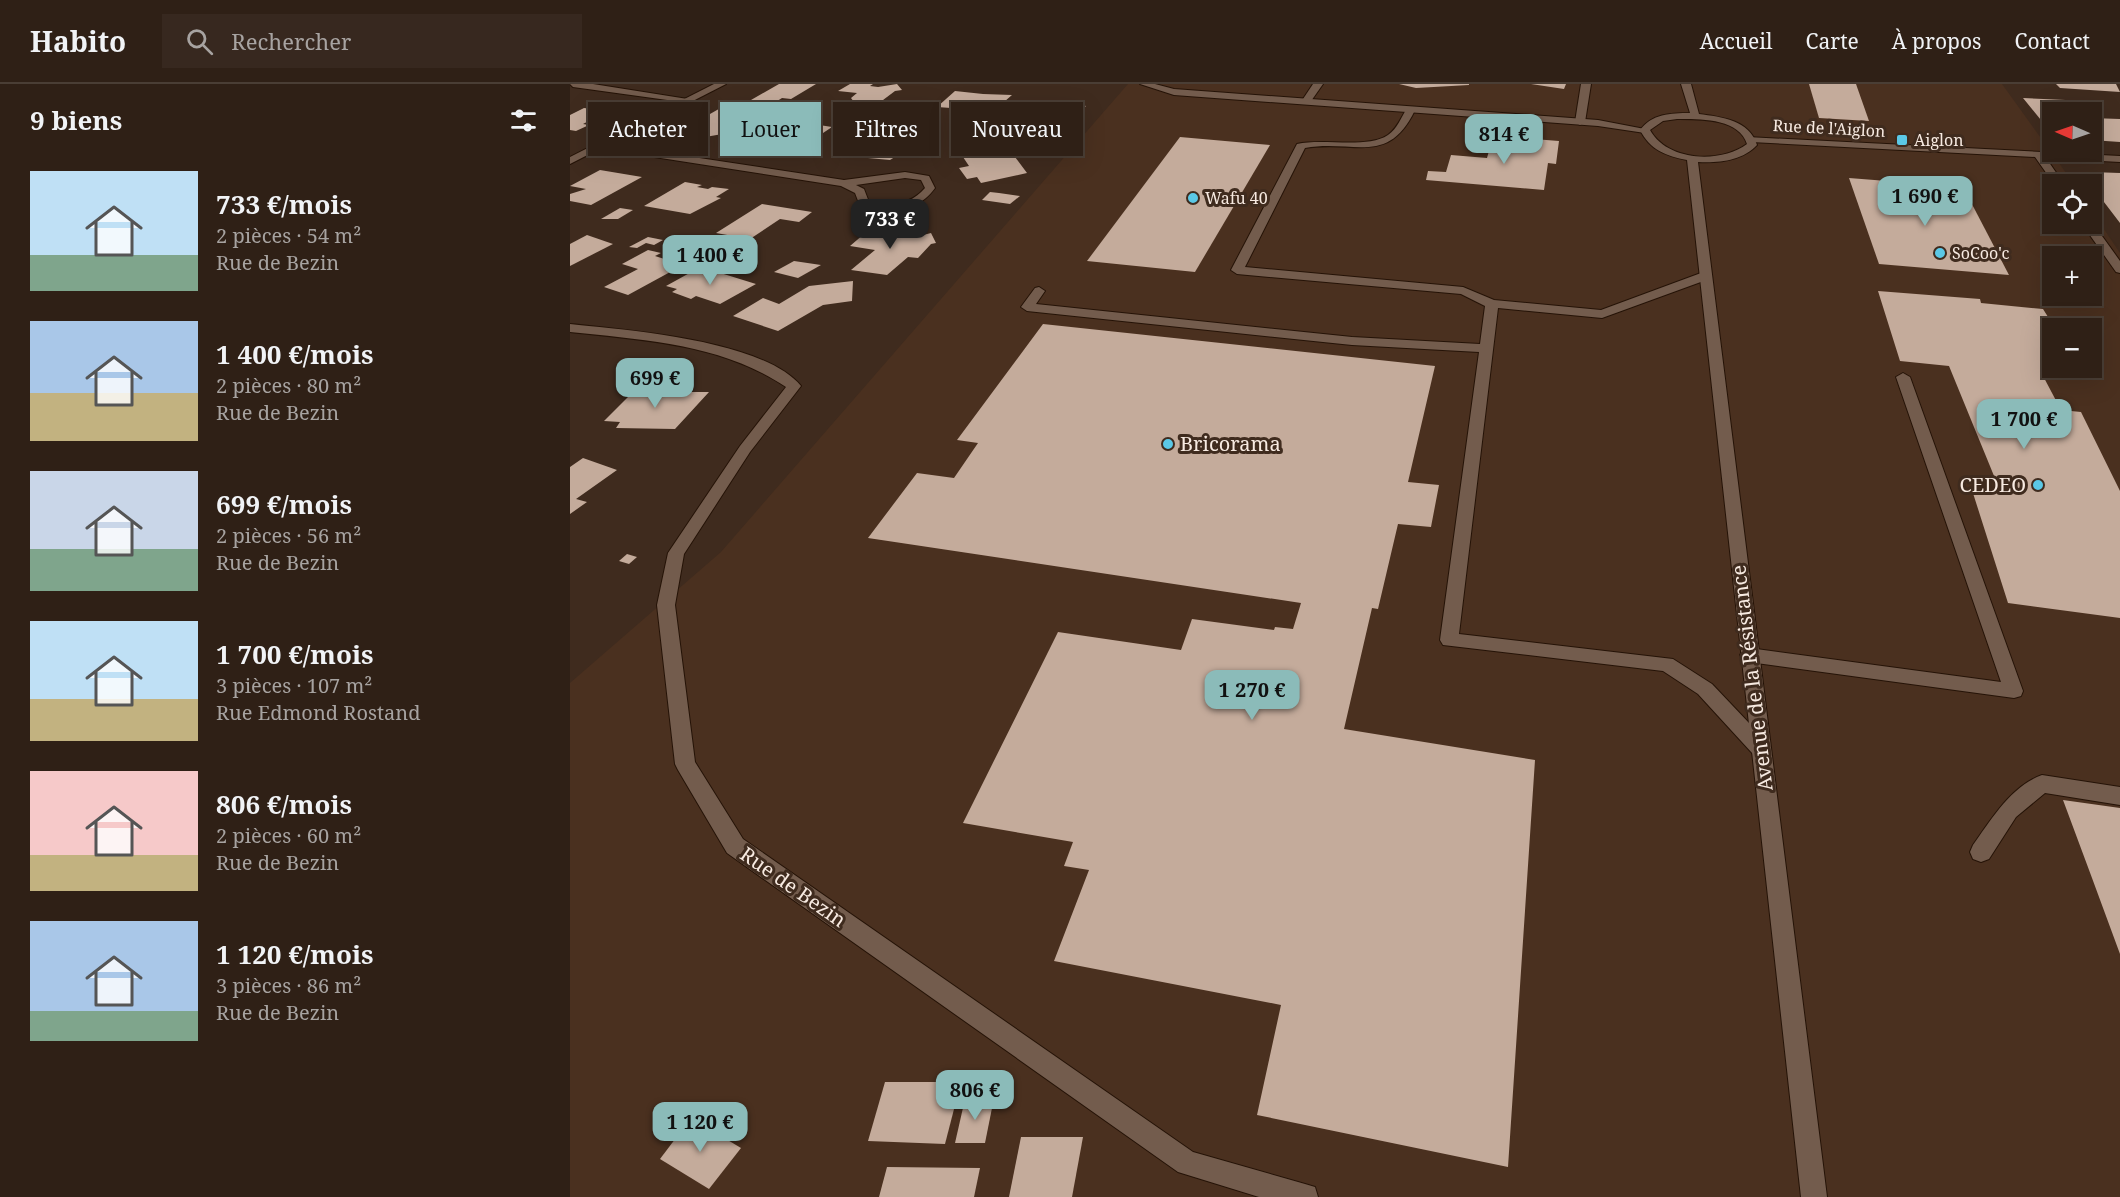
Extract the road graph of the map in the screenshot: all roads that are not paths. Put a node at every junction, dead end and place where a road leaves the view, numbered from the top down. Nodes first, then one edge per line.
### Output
1 (573, 84) edge
2 (721, 84) edge
3 (1145, 84) edge
4 (1318, 84) edge
5 (1586, 84) edge
6 (1686, 84) edge
7 (689, 100) junction
8 (685, 102) edge
9 (1306, 102) junction
10 (1410, 110) junction
11 (1695, 116) junction
12 (1580, 122) junction
13 (1644, 130) junction
14 (1752, 139) junction
15 (588, 152) edge
16 (2038, 154) junction
17 (666, 156) edge
18 (1692, 158) junction
19 (2120, 159) edge
20 (570, 161) edge
21 (2052, 174) edge
22 (844, 183) junction
23 (2095, 234) edge
24 (2120, 269) edge
25 (1705, 276) junction
26 (1040, 291) dead end
27 (1492, 304) junction
28 (570, 328) edge
29 (1485, 348) junction
30 (1904, 377) dead end
31 (1749, 655) junction
32 (1760, 748) junction
33 (2120, 796) edge
34 (1981, 852) dead end
35 (1305, 1197) edge
36 (1814, 1197) edge

1 - 7 street
2 - 7 street
3 - 9 street
4 - 9 street
5 - 12 street
6 - 11 street
7 - 8 street
9 - 10 street
10 - 12 street
10 - 27 street
11 - 13 street
11 - 14 street
12 - 13 street
13 - 18 street
14 - 16 street, Rue de l'Aiglon
14 - 18 street
15 - 20 street
16 - 19 street, Rue de l'Aiglon
16 - 21 street
17 - 22 street
18 - 25 street, Avenue de la Résistance
22 - 22 street
23 - 24 street
25 - 27 street
25 - 31 street, Avenue de la Résistance
26 - 29 street
27 - 29 street
28 - 35 street, Rue de Bezin
29 - 32 street
30 - 31 street
31 - 32 street, Avenue de la Résistance
32 - 36 street, Avenue de la Résistance
33 - 34 street

